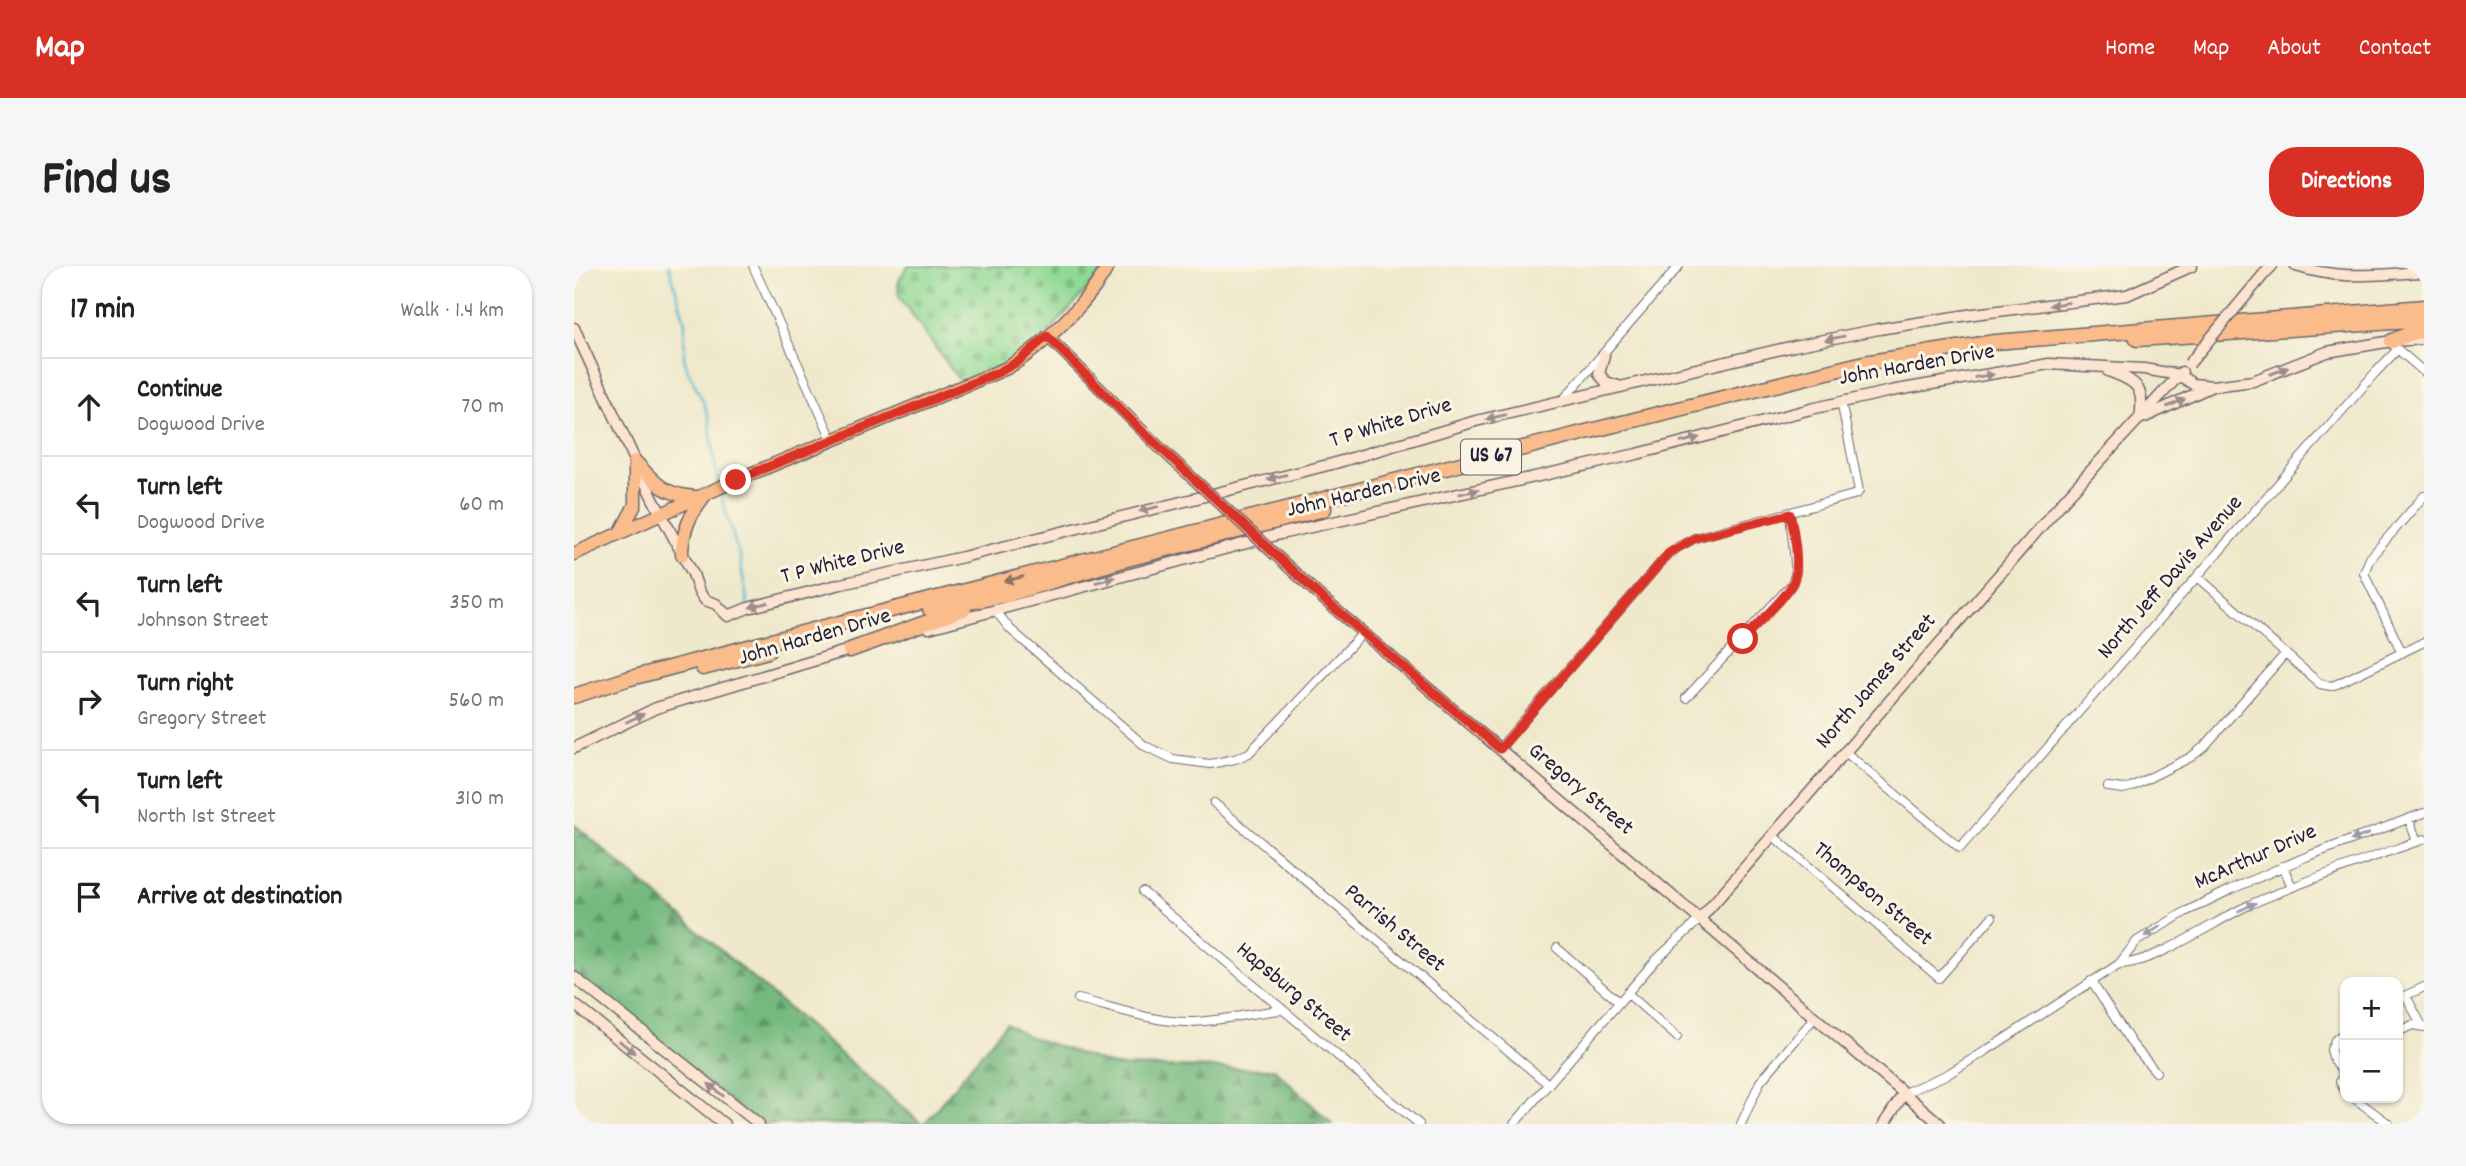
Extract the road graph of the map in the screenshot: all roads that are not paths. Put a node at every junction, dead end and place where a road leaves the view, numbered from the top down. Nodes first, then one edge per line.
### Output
1 (753, 266) edge
2 (1108, 266) edge
3 (1679, 266) edge
4 (2192, 266) edge
5 (2296, 266) edge
6 (2268, 270) edge
7 (2315, 270) edge
8 (2424, 272) edge
9 (2424, 307) edge
10 (2424, 320) edge
11 (574, 328) edge
12 (2424, 331) edge
13 (1047, 336) junction
14 (2424, 338) edge
15 (2395, 346) junction
16 (1604, 355) junction
17 (2096, 367) junction
18 (2424, 372) edge
19 (2179, 375) junction
20 (2213, 386) junction
21 (1621, 387) junction
22 (1562, 401) junction
23 (1841, 401) junction
24 (2140, 419) junction
25 (832, 439) junction
26 (635, 461) junction
27 (702, 495) junction
28 (2424, 497) edge
29 (660, 514) junction
30 (1790, 514) junction
31 (620, 533) junction
32 (574, 554) edge
33 (682, 555) junction
34 (2197, 577) junction
35 (1005, 595) junction
36 (995, 610) junction
37 (1362, 634) junction
38 (2424, 642) edge
39 (850, 650) junction
40 (2402, 653) junction
41 (2285, 654) junction
42 (574, 696) edge
43 (1686, 698) dead end
44 (574, 704) edge
45 (574, 748) edge
46 (1500, 749) junction
47 (1844, 751) junction
48 (2108, 787) dead end
49 (1214, 803) dead end
50 (2424, 813) edge
51 (2409, 819) junction
52 (1772, 835) junction
53 (2421, 840) edge
54 (2283, 866) junction
55 (2292, 887) junction
56 (1143, 892) dead end
57 (1993, 917) dead end
58 (1700, 919) junction
59 (1557, 948) dead end
60 (2119, 964) junction
61 (574, 977) edge
62 (2091, 981) junction
63 (2424, 987) edge
64 (1627, 993) junction
65 (2403, 998) edge
66 (1078, 999) dead end
67 (2403, 999) edge
68 (1619, 1002) junction
69 (574, 1004) edge
70 (1283, 1010) junction
71 (1815, 1017) junction
72 (2423, 1026) edge
73 (2403, 1030) edge
74 (2340, 1036) edge
75 (1677, 1037) dead end
76 (673, 1056) junction
77 (2340, 1067) edge
78 (2156, 1072) dead end
79 (660, 1073) junction
80 (1548, 1084) junction
81 (1904, 1093) junction
82 (2361, 1103) edge
83 (724, 1124) edge
84 (759, 1124) edge
85 (1419, 1124) edge
86 (1514, 1124) edge
87 (1741, 1124) edge
88 (1884, 1124) edge
89 (1940, 1124) edge
90 (2389, 1124) edge

1 - 25 street
2 - 13 main road
3 - 16 street
4 -> 21 main road, T P White Drive
5 - 7 main road
6 - 19 main road, North James Street, bridge
7 - 8 main road
9 -> 42 highway, US 67
10 - 35 highway, US 67
11 - 26 main road, T P White Drive
12 - 15 highway
13 - 25 main road
13 - 37 main road, Gregory Street, bridge
14 - 15 main road, John Harden Drive
15 - 18 street
20 -> 15 main road, John Harden Drive
15 - 34 street, North Jeff Davis Avenue
16 - 21 main road
16 - 22 street
17 - 19 main road, John Harden Drive
23 -> 17 main road, John Harden Drive
17 - 24 main road
19 - 20 main road, John Harden Drive
19 - 24 main road, North James Street
24 -> 20 main road
21 - 22 main road, T P White Drive
22 -> 33 main road, T P White Drive
23 - 30 street
36 -> 23 main road, John Harden Drive
24 - 47 main road, North James Street
25 - 27 main road
26 - 27 main road
26 - 29 main road, T P White Drive
26 - 31 main road
27 - 29 main road
27 - 33 main road
28 - 40 street
29 - 31 main road
29 - 33 main road, T P White Drive
30 - 43 street
30 - 46 street
31 - 32 main road
34 - 41 street
34 - 47 street, North Jeff Davis Avenue
35 - 39 highway
35 - 44 highway, US 67
36 - 37 street
36 - 39 main road, John Harden Drive
37 - 46 main road, Gregory Street
38 - 40 street
45 -> 39 main road, John Harden Drive
40 - 41 street
41 - 48 street
46 - 58 main road, Gregory Street
47 - 52 main road, North James Street
49 - 80 street, Parrish Street
50 - 51 street, McArthur Drive
51 - 53 street
51 -> 54 street, McArthur Drive
52 - 57 street, Thompson Street
52 - 58 main road, North James Street
53 - 55 street, McArthur Drive
54 - 55 street
54 -> 60 street, McArthur Drive
60 -> 55 street, McArthur Drive
56 - 70 street, Hapsburg Street
58 - 64 street, North James Street
58 - 71 main road, Gregory Street
59 - 68 street
60 - 62 street, McArthur Drive
61 - 76 main road
62 - 78 street
62 - 81 street, McArthur Drive
63 - 65 street
64 - 68 street, North James Street
64 - 75 street
66 - 70 street
67 - 72 street
68 - 80 street, North James Street
69 -> 79 main road
70 - 85 street, Hapsburg Street
71 - 81 main road, Gregory Street
71 - 87 street
72 - 73 street
74 - 77 street
76 - 79 main road
84 -> 76 main road
79 - 83 main road
80 - 86 street, North James Street
81 - 88 main road
81 - 89 main road, Gregory Street
82 - 90 street

